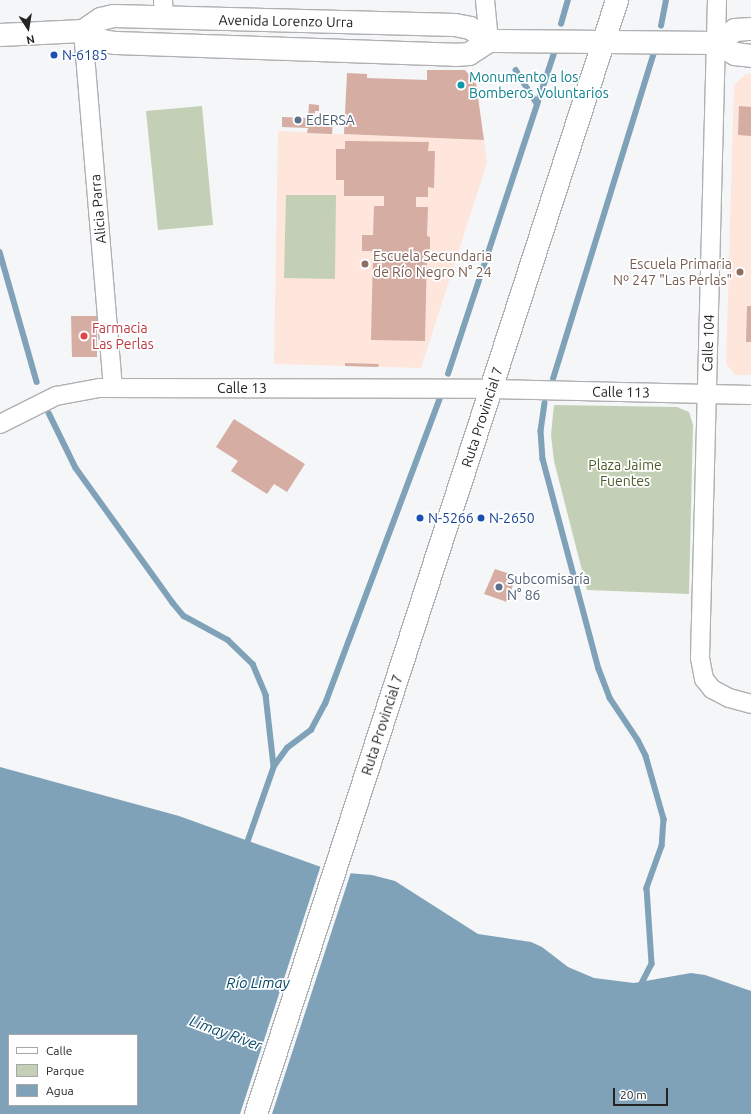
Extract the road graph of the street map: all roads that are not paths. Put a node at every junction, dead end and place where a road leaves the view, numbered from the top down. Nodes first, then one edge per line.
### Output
1 (485, 0) edge
2 (617, 0) edge
3 (717, 0) edge
4 (163, 9) edge
5 (751, 29) edge
6 (83, 31) junction
7 (0, 35) edge
8 (490, 41) junction
9 (603, 42) junction
10 (716, 43) junction
11 (751, 56) edge
12 (113, 388) junction
13 (491, 389) junction
14 (706, 394) junction
15 (751, 395) edge
16 (0, 424) edge
17 (751, 704) edge
18 (256, 1114) edge

1 - 8 street
2 - 9 street, Ruta Provincial 7
3 - 10 street, Calle 104
4 - 6 street, Avenida Lorenzo Urra
4 - 8 street, Avenida Lorenzo Urra
5 - 10 street
6 - 7 street, Avenida Lorenzo Urra
6 - 8 street, Avenida Lorenzo Urra
6 - 12 street, Alicia Parra
8 - 9 street
9 - 10 street
9 - 13 street, Ruta Provincial 7
10 - 11 street
10 - 14 street, Calle 104
12 - 13 street, Calle 13
12 - 16 street, Calle 13
13 - 14 street, Calle 113
13 - 18 street, Ruta Provincial 7
14 - 15 street, Calle 113
14 - 17 street, Calle 104

